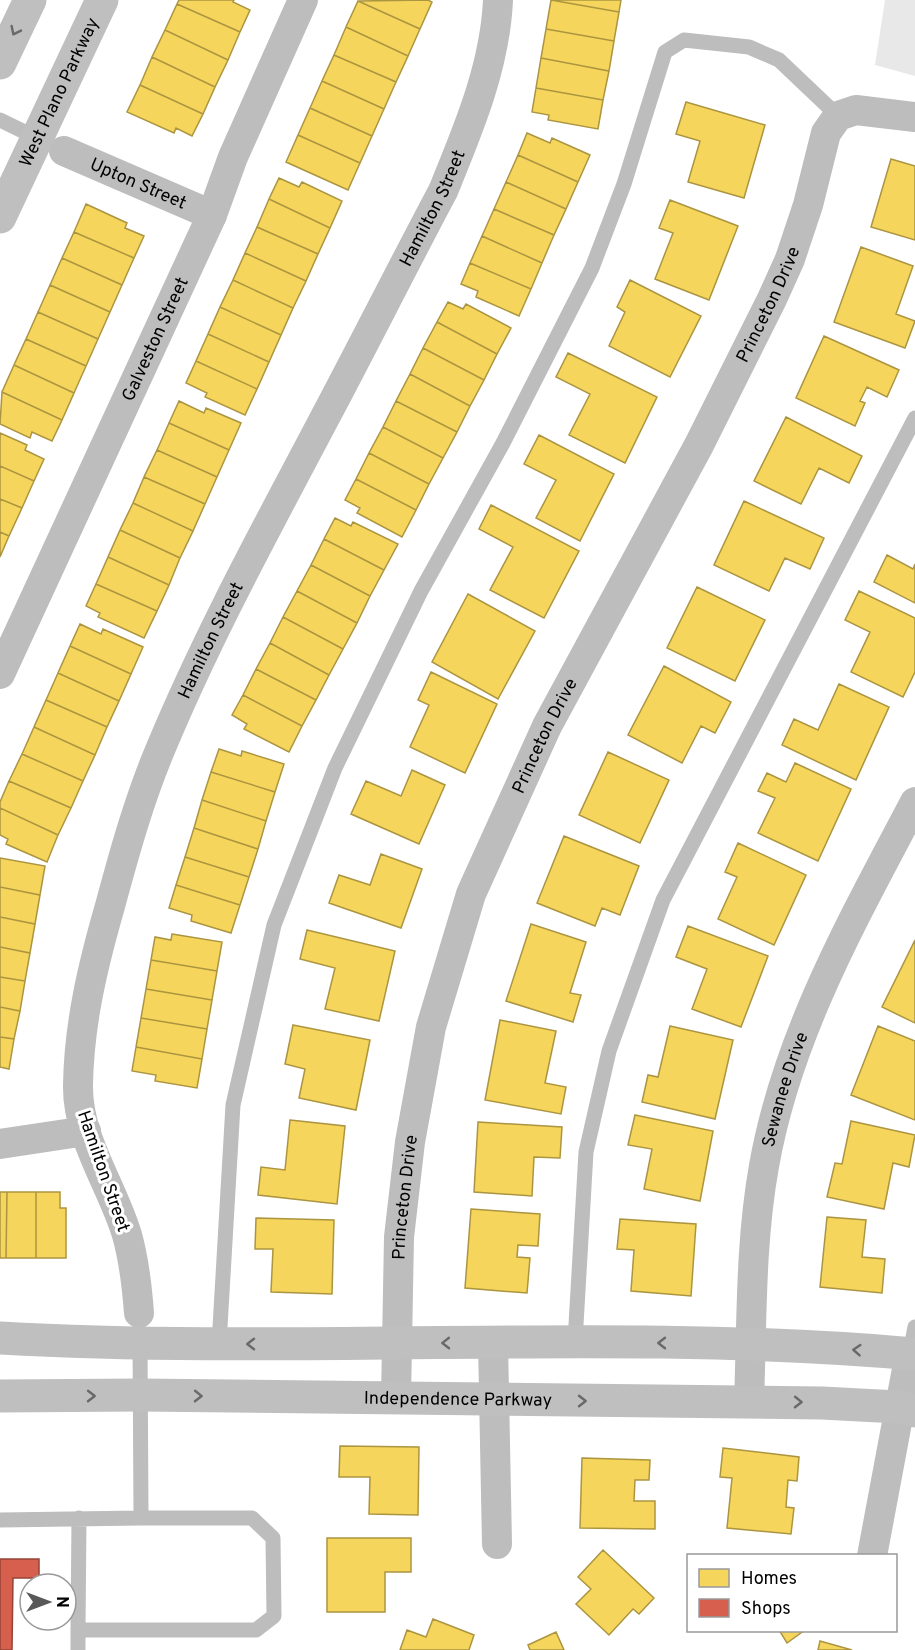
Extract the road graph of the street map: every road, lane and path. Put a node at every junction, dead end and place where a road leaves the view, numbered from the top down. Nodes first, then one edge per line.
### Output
1 (30, 0) edge
2 (102, 0) edge
3 (303, 0) edge
4 (498, 0) edge
5 (0, 63) edge
6 (838, 116) junction
7 (915, 117) edge
8 (0, 120) edge
9 (50, 144) junction
10 (212, 215) junction
11 (0, 217) edge
12 (915, 418) edge
13 (0, 674) edge
14 (915, 802) edge
15 (86, 1131) junction
16 (0, 1144) edge
17 (139, 1328) junction
18 (0, 1338) edge
19 (493, 1342) junction
20 (575, 1342) junction
21 (751, 1343) junction
22 (219, 1344) junction
23 (913, 1344) edge
24 (396, 1345) junction
25 (140, 1395) junction
26 (0, 1396) edge
27 (396, 1398) junction
28 (493, 1400) junction
29 (749, 1402) junction
30 (906, 1409) edge
31 (79, 1518) junction
32 (141, 1518) junction
33 (0, 1520) edge
34 (497, 1544) dead end
35 (872, 1554) edge
36 (78, 1630) joint
37 (78, 1632) edge
38 (78, 1650) edge

1 -> 5 main road
2 - 9 main road, West Plano Parkway
3 - 10 street, Galveston Street
4 - 15 street, Hamilton Street
6 - 7 street
6 - 22 lane
6 - 24 street, Princeton Drive
8 - 9 lane
9 - 10 street, Upton Street
9 - 11 main road, West Plano Parkway
10 - 13 street, Galveston Street
12 - 20 lane
14 - 21 street, Sewanee Drive
15 - 16 street
15 - 17 street, Hamilton Street
17 - 18 main road
17 - 22 main road
17 - 25 lane
19 - 20 main road
19 -> 24 main road
19 - 28 street
21 -> 20 main road
23 -> 21 main road
21 - 29 street, Sewanee Drive
24 -> 22 main road
23 - 30 street
24 - 27 street, Princeton Drive
26 -> 25 main road, Independence Parkway
25 -> 27 main road, Independence Parkway
25 - 32 lane
27 - 28 main road, Independence Parkway
28 -> 29 main road, Independence Parkway
28 - 34 street
29 -> 30 main road, Independence Parkway
30 - 35 street
31 - 32 lane
31 - 33 lane
31 - 36 lane
32 - 36 lane
37 - 38 lane

